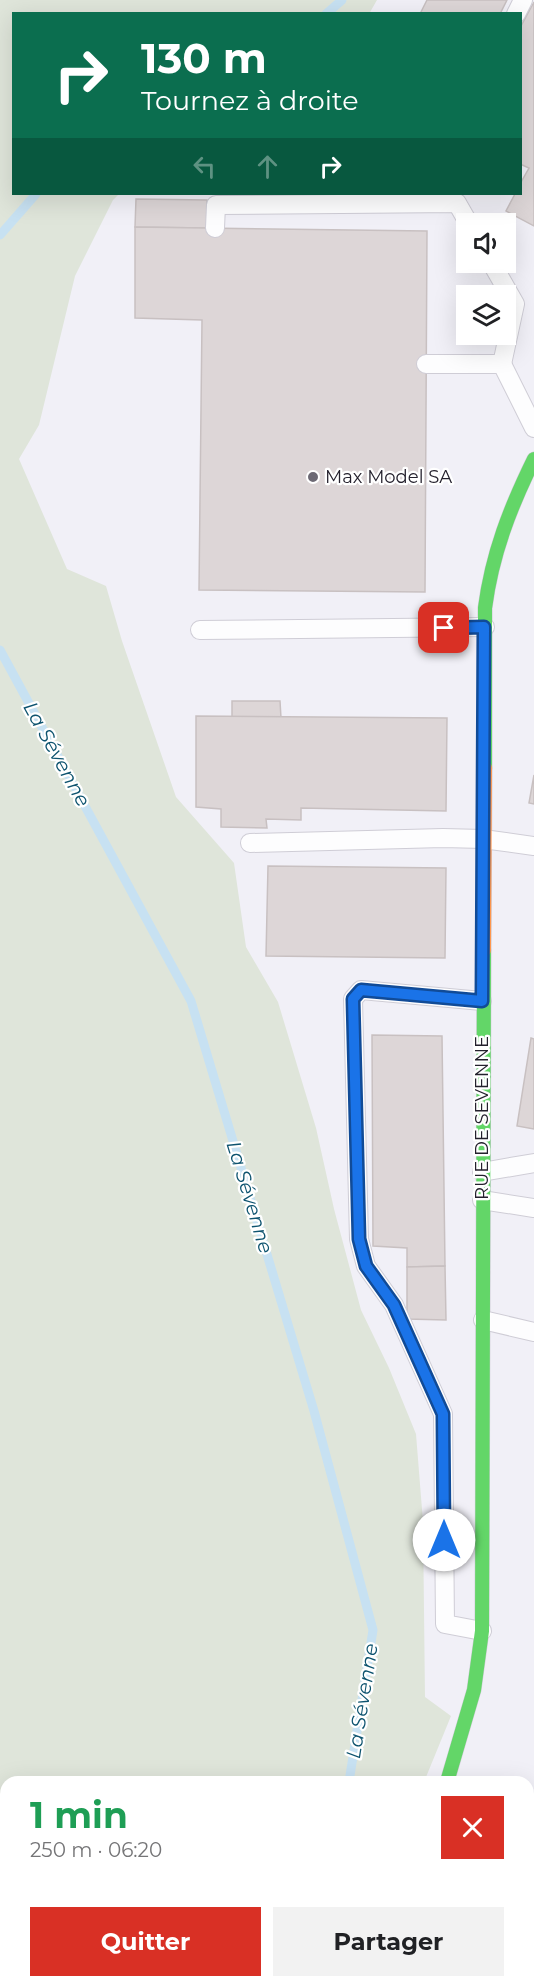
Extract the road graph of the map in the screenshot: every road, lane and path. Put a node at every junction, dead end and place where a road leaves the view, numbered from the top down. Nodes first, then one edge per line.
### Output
1 (419, 199) edge
2 (463, 213) edge
3 (215, 228) dead end
4 (497, 273) edge
5 (426, 364) dead end
6 (502, 364) junction
7 (534, 428) edge
8 (534, 459) edge
9 (484, 627) junction
10 (200, 630) dead end
11 (483, 839) junction
12 (250, 843) dead end
13 (534, 846) edge
14 (482, 1001) junction
15 (534, 1163) edge
16 (482, 1172) junction
17 (482, 1200) junction
18 (534, 1208) edge
19 (483, 1320) junction
20 (534, 1332) edge
21 (482, 1631) junction
22 (449, 1776) edge

1 - 2 lane
1 - 3 lane
4 - 6 lane
5 - 6 lane
6 - 7 lane
8 - 9 street, RUE DE SEVENNE
9 - 10 lane
9 - 11 street, RUE DE SEVENNE
11 - 12 lane
11 - 13 lane
11 - 14 street, RUE DE SEVENNE
14 - 16 street, RUE DE SEVENNE
14 - 21 lane
15 - 16 lane
16 - 17 street, RUE DE SEVENNE
17 - 18 lane
17 - 19 street, RUE DE SEVENNE
19 - 20 lane
19 - 21 street, RUE DE SEVENNE
21 - 22 street, RUE DE SEVENNE

